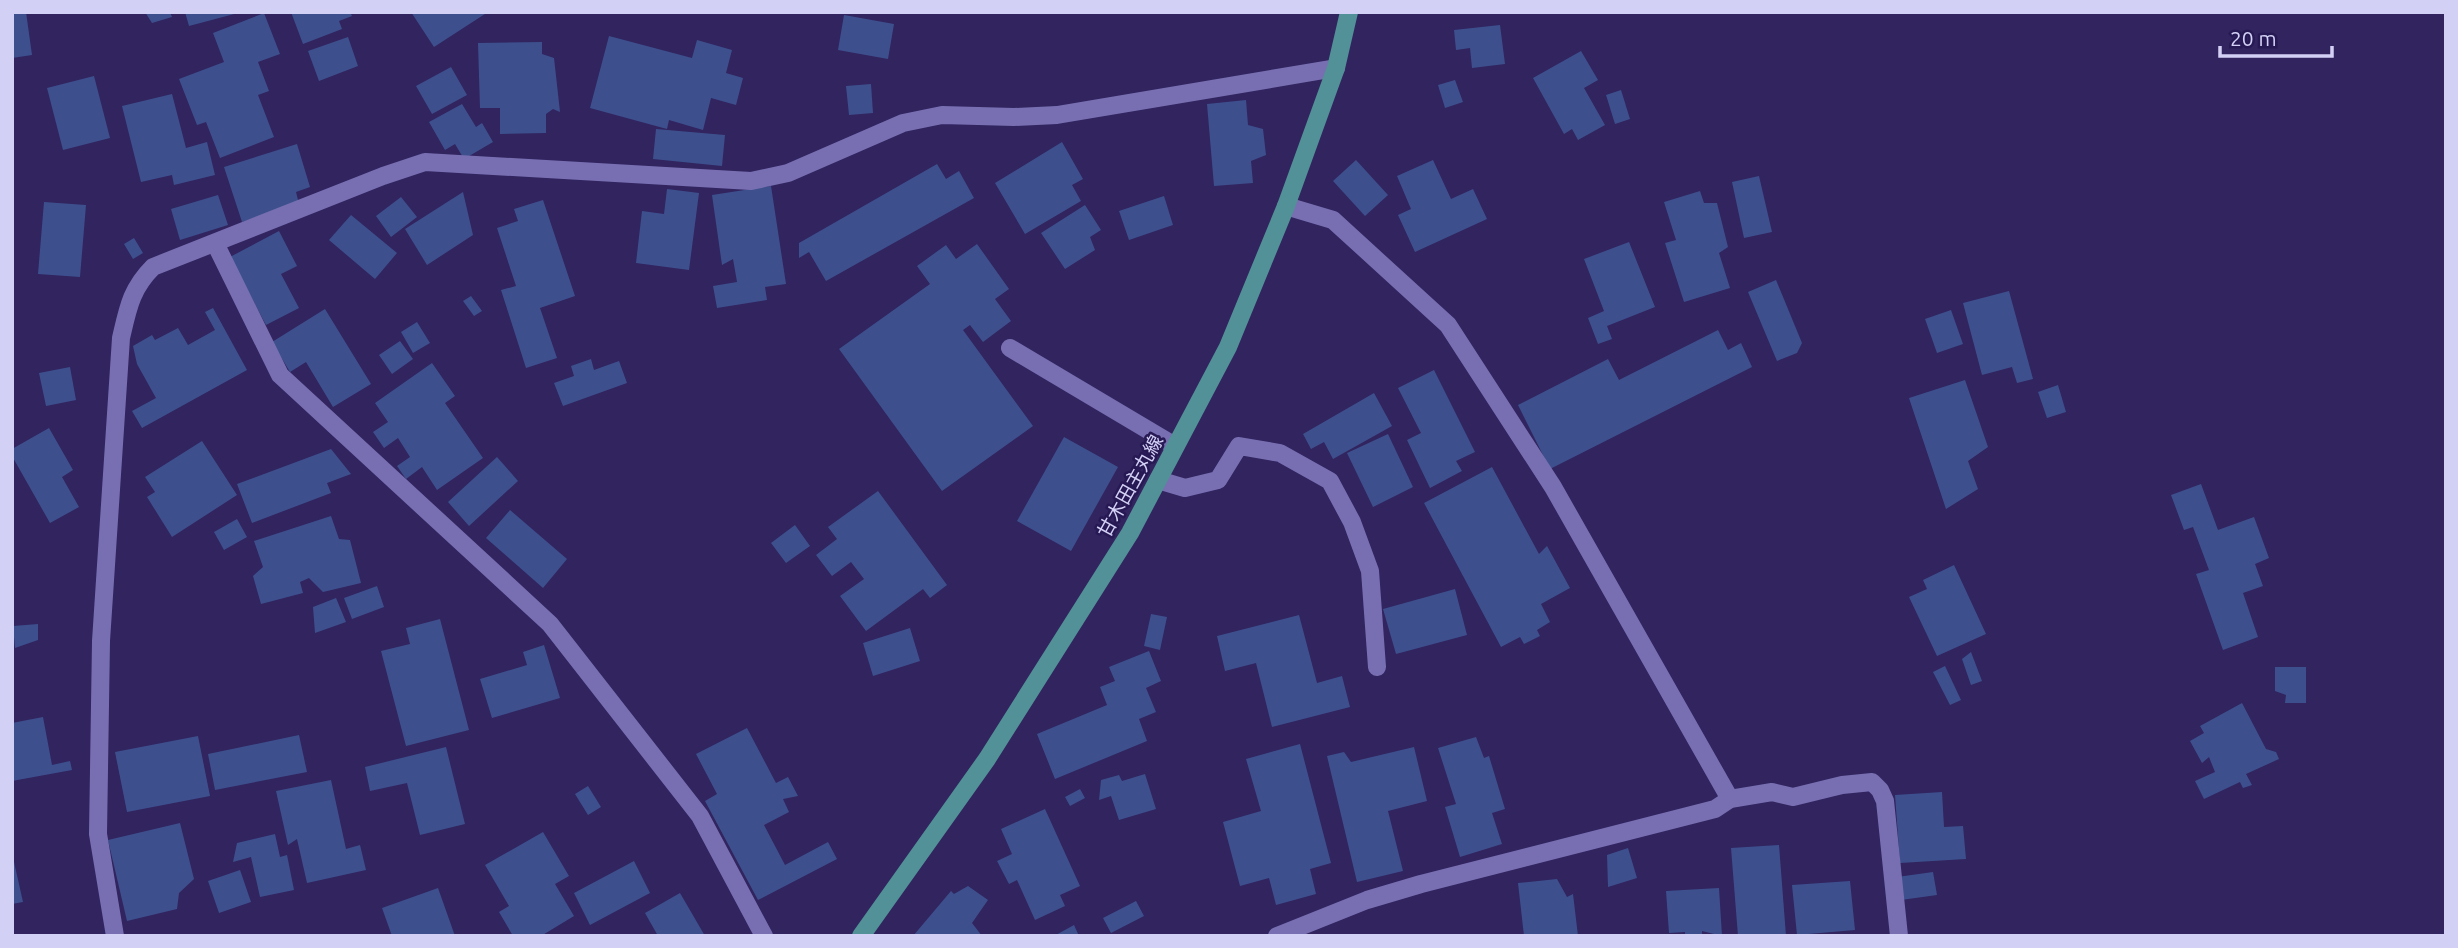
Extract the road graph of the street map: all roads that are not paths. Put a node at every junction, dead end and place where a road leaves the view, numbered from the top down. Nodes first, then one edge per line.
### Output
1 (1349, 12) edge
2 (1336, 68) junction
3 (1286, 206) junction
4 (215, 243) junction
5 (1010, 348) dead end
6 (1175, 446) junction
7 (1158, 480) junction
8 (1377, 667) dead end
9 (1730, 799) junction
10 (115, 936) edge
11 (764, 936) edge
12 (861, 936) edge
13 (1277, 936) edge
14 (1899, 936) edge

1 - 2 main road, 甘木田主丸線
2 - 3 main road, 甘木田主丸線
2 - 4 street
3 - 6 main road, 甘木田主丸線
3 - 9 street
4 - 10 street
4 - 11 street
5 - 6 street
6 - 7 main road, 甘木田主丸線
7 - 8 street
7 - 12 main road, 甘木田主丸線
9 - 13 street
9 - 14 street

